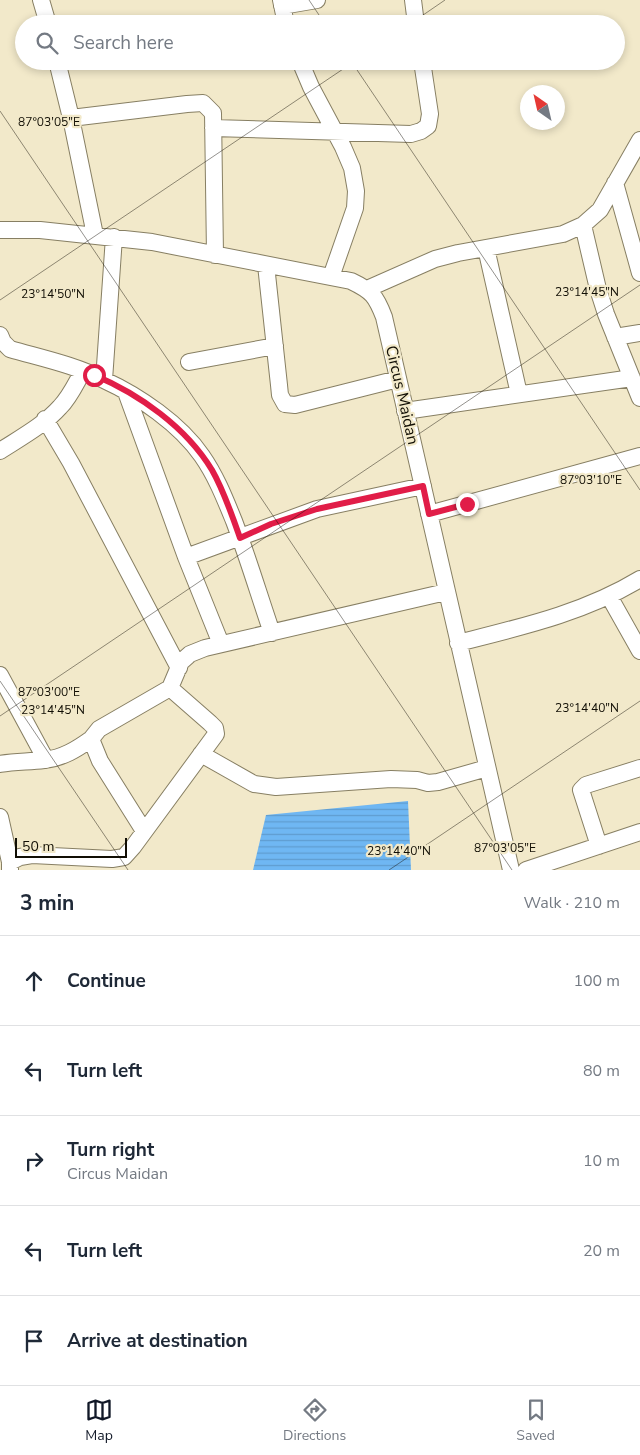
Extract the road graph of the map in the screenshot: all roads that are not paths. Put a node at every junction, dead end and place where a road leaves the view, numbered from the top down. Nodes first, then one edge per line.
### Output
1 (41, 0) edge
2 (317, 0) edge
3 (413, 0) edge
4 (281, 3) edge
5 (45, 15) edge
6 (415, 15) edge
7 (59, 70) edge
8 (304, 70) edge
9 (423, 70) edge
10 (71, 118) junction
11 (213, 128) junction
12 (334, 130) junction
13 (640, 140) edge
14 (615, 183) junction
15 (583, 224) junction
16 (0, 230) edge
17 (95, 235) junction
18 (114, 237) junction
19 (486, 248) junction
20 (215, 256) junction
21 (266, 265) junction
22 (640, 273) edge
23 (331, 277) junction
24 (367, 288) junction
25 (640, 333) edge
26 (0, 335) edge
27 (615, 337) junction
28 (275, 346) junction
29 (189, 362) dead end
30 (83, 371) junction
31 (632, 378) junction
32 (398, 379) junction
33 (104, 380) junction
34 (126, 392) junction
35 (519, 394) junction
36 (640, 398) edge
37 (405, 411) junction
38 (45, 419) junction
39 (0, 451) edge
40 (640, 456) edge
41 (423, 486) junction
42 (429, 514) junction
43 (240, 538) junction
44 (186, 557) junction
45 (640, 579) edge
46 (446, 592) junction
47 (609, 596) junction
48 (272, 633) junction
49 (458, 643) junction
50 (221, 644) junction
51 (640, 651) edge
52 (179, 668) junction
53 (0, 675) edge
54 (170, 688) junction
55 (91, 739) junction
56 (201, 754) junction
57 (46, 760) junction
58 (0, 764) edge
59 (487, 768) junction
60 (640, 768) edge
61 (0, 817) edge
62 (144, 831) junction
63 (640, 832) edge
64 (599, 846) junction
65 (117, 864) edge
66 (10, 866) edge
67 (511, 870) edge
68 (526, 870) edge

1 - 5 street
2 - 4 street
3 - 6 street
7 - 10 street
8 - 12 street
9 - 12 street
10 - 11 street
10 - 17 street
11 - 12 street
11 - 20 street
12 - 23 street
13 - 14 street
14 - 15 street
14 - 22 street
15 - 19 street
15 - 27 street
16 - 17 street
17 - 18 street
18 - 20 street
18 - 33 street
19 - 24 street
19 - 35 street
20 - 21 street
21 - 23 street
21 - 28 street
23 - 24 street
24 - 32 street, Circus Maidan
25 - 27 street
26 - 30 street
27 - 31 street
28 - 29 street
28 - 32 street
30 - 33 street
30 - 38 street
31 - 35 street
31 - 36 street
32 - 37 street, Circus Maidan
33 - 34 street
34 - 43 street
34 - 44 street
35 - 37 street
37 - 41 street, Circus Maidan
38 - 39 street
38 - 52 street
40 - 42 street
41 - 42 street, Circus Maidan
41 - 43 street
42 - 46 street, Circus Maidan
43 - 44 street
43 - 48 street
44 - 50 street
45 - 47 street
46 - 48 street
46 - 49 street, Circus Maidan
47 - 49 street
47 - 51 street
48 - 50 street
49 - 59 street, Circus Maidan
50 - 52 street
52 - 54 street
53 - 57 street
54 - 55 street
54 - 56 street
55 - 57 street
55 - 62 street
56 - 59 street
56 - 62 street
57 - 58 street
59 - 67 street, Circus Maidan
60 - 64 street
61 - 66 street
62 - 65 street
63 - 64 street
64 - 68 street
65 - 66 street

